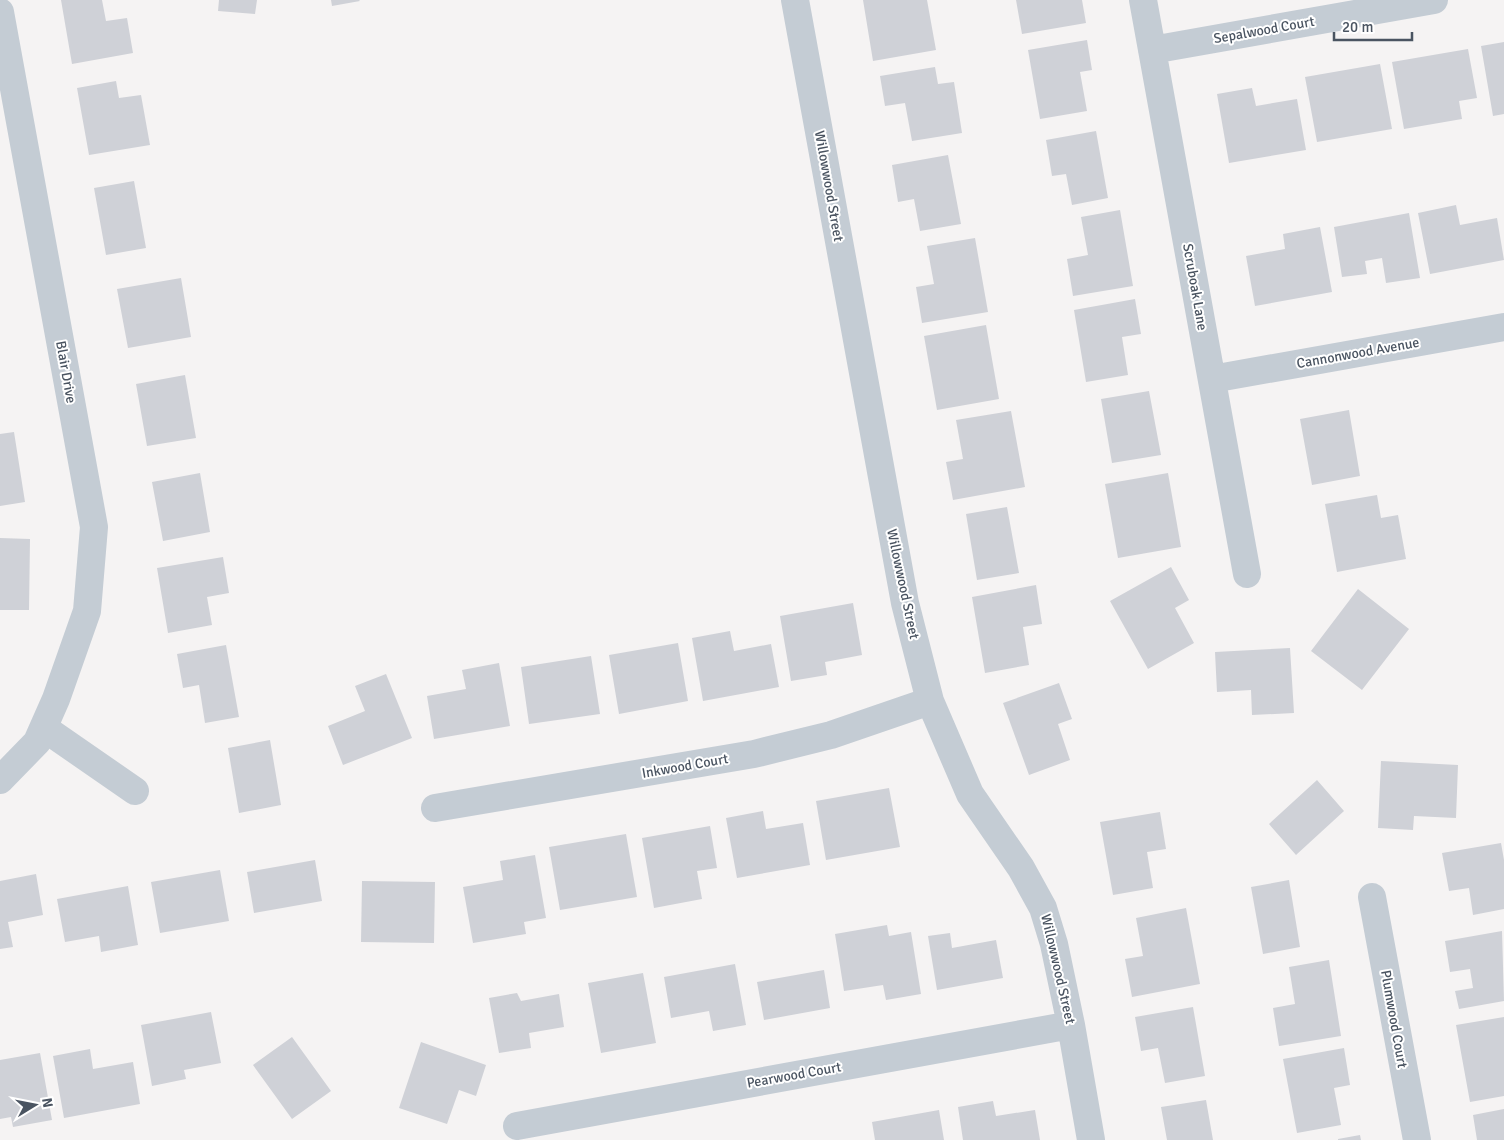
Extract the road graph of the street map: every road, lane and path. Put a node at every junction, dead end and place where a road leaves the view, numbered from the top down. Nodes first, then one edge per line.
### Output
1 (795, 0) edge
2 (1143, 0) edge
3 (1434, 0) edge
4 (0, 12) edge
5 (1152, 50) junction
6 (1504, 327) edge
7 (1212, 379) junction
8 (1247, 574) dead end
9 (930, 701) junction
10 (44, 728) junction
11 (0, 780) edge
12 (135, 791) dead end
13 (435, 808) dead end
14 (1372, 898) dead end
15 (1071, 1024) junction
16 (517, 1126) dead end
17 (1091, 1140) edge
18 (1417, 1140) edge

1 - 9 street, Willowwood Street
2 - 5 street, Scruboak Lane
3 - 5 street, Sepalwood Court
4 - 10 street, Blair Drive
5 - 7 street, Scruboak Lane
6 - 7 street, Cannonwood Avenue
7 - 8 street, Scruboak Lane
9 - 13 street, Inkwood Court
9 - 15 street, Willowwood Street
10 - 11 street, Blair Drive
10 - 12 street
14 - 18 street, Plumwood Court
15 - 16 street, Pearwood Court
15 - 17 street, Willowwood Street

